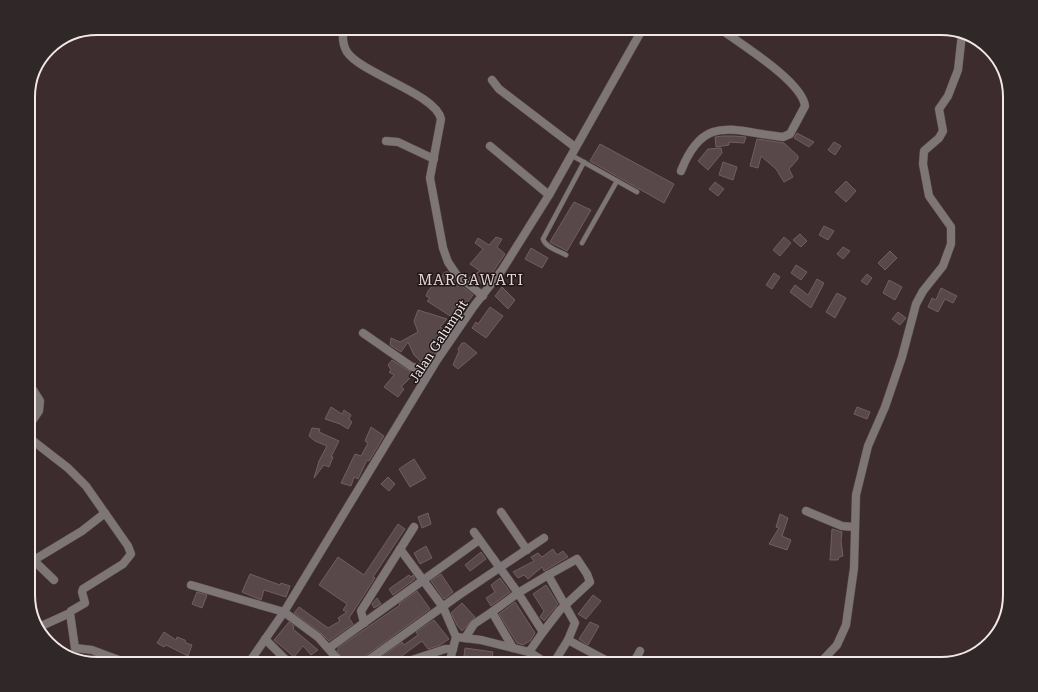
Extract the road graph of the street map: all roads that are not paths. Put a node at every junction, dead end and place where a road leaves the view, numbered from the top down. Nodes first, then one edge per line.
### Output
1 (344, 35) edge
2 (639, 35) edge
3 (729, 35) edge
4 (962, 38) edge
5 (492, 80) dead end
6 (386, 141) dead end
7 (490, 146) dead end
8 (575, 147) junction
9 (571, 155) junction
10 (434, 159) junction
11 (584, 162) junction
12 (681, 171) dead end
13 (617, 181) junction
14 (637, 192) dead end
15 (549, 196) junction
16 (582, 243) dead end
17 (566, 255) dead end
18 (482, 296) junction
19 (363, 333) dead end
20 (431, 369) junction
21 (35, 392) edge
22 (35, 417) edge
23 (35, 442) edge
24 (806, 511) dead end
25 (105, 512) junction
26 (501, 512) dead end
27 (414, 527) dead end
28 (849, 527) junction
29 (474, 532) dead end
30 (544, 538) dead end
31 (479, 540) junction
32 (400, 549) junction
33 (527, 550) junction
34 (35, 555) edge
35 (35, 561) edge
36 (501, 569) junction
37 (548, 576) junction
38 (54, 580) dead end
39 (423, 581) junction
40 (191, 585) dead end
41 (518, 593) junction
42 (566, 605) junction
43 (443, 607) junction
44 (284, 612) junction
45 (492, 612) junction
46 (70, 613) junction
47 (364, 623) junction
48 (43, 625) edge
49 (543, 632) junction
50 (456, 637) junction
51 (465, 638) junction
52 (265, 639) junction
53 (568, 640) junction
54 (329, 648) junction
55 (513, 648) junction
56 (453, 649) junction
57 (640, 651) dead end
58 (529, 652) junction
59 (111, 657) edge
60 (253, 657) edge
61 (283, 657) edge
62 (336, 657) edge
63 (373, 657) edge
64 (422, 657) edge
65 (451, 657) edge
66 (537, 657) edge
67 (557, 657) edge
68 (601, 657) edge
69 (637, 657) edge
70 (826, 657) edge

1 - 10 street
2 - 8 street, Jalan Galumpit
3 - 12 street
4 - 28 street
5 - 8 street
6 - 10 street
7 - 15 street
8 - 9 street, Jalan Galumpit
9 - 11 lane
9 - 15 street, Jalan Galumpit
10 - 18 street
11 - 13 lane
11 - 17 lane
13 - 14 lane
13 - 16 lane
15 - 18 street, Jalan Galumpit
18 - 20 street, Jalan Galumpit
19 - 20 street
20 - 44 street, Jalan Galumpit
21 - 22 street
23 - 25 street
24 - 28 street
25 - 34 street
25 - 46 street
26 - 33 street
27 - 32 street
28 - 70 street
29 - 31 street
30 - 33 street
31 - 36 street
31 - 39 street
32 - 39 street
32 - 47 street
33 - 36 street
35 - 38 street
36 - 41 street
36 - 43 street
37 - 41 street
37 - 42 street
37 - 42 street
39 - 43 street
39 - 47 street
40 - 44 street
41 - 45 street
41 - 49 street
42 - 49 street
42 - 53 street
43 - 50 street
43 - 63 street
44 - 52 street, Jalan Galumpit
44 - 54 street
45 - 51 street
45 - 55 street
46 - 48 street
46 - 59 street
47 - 54 street
49 - 58 street
50 - 51 street
50 - 56 street
51 - 55 street
52 - 60 street, Jalan Galumpit
52 - 61 street
53 - 67 street
53 - 68 street
54 - 62 street
55 - 58 street
56 - 64 street
56 - 65 street
57 - 69 street
58 - 66 street

